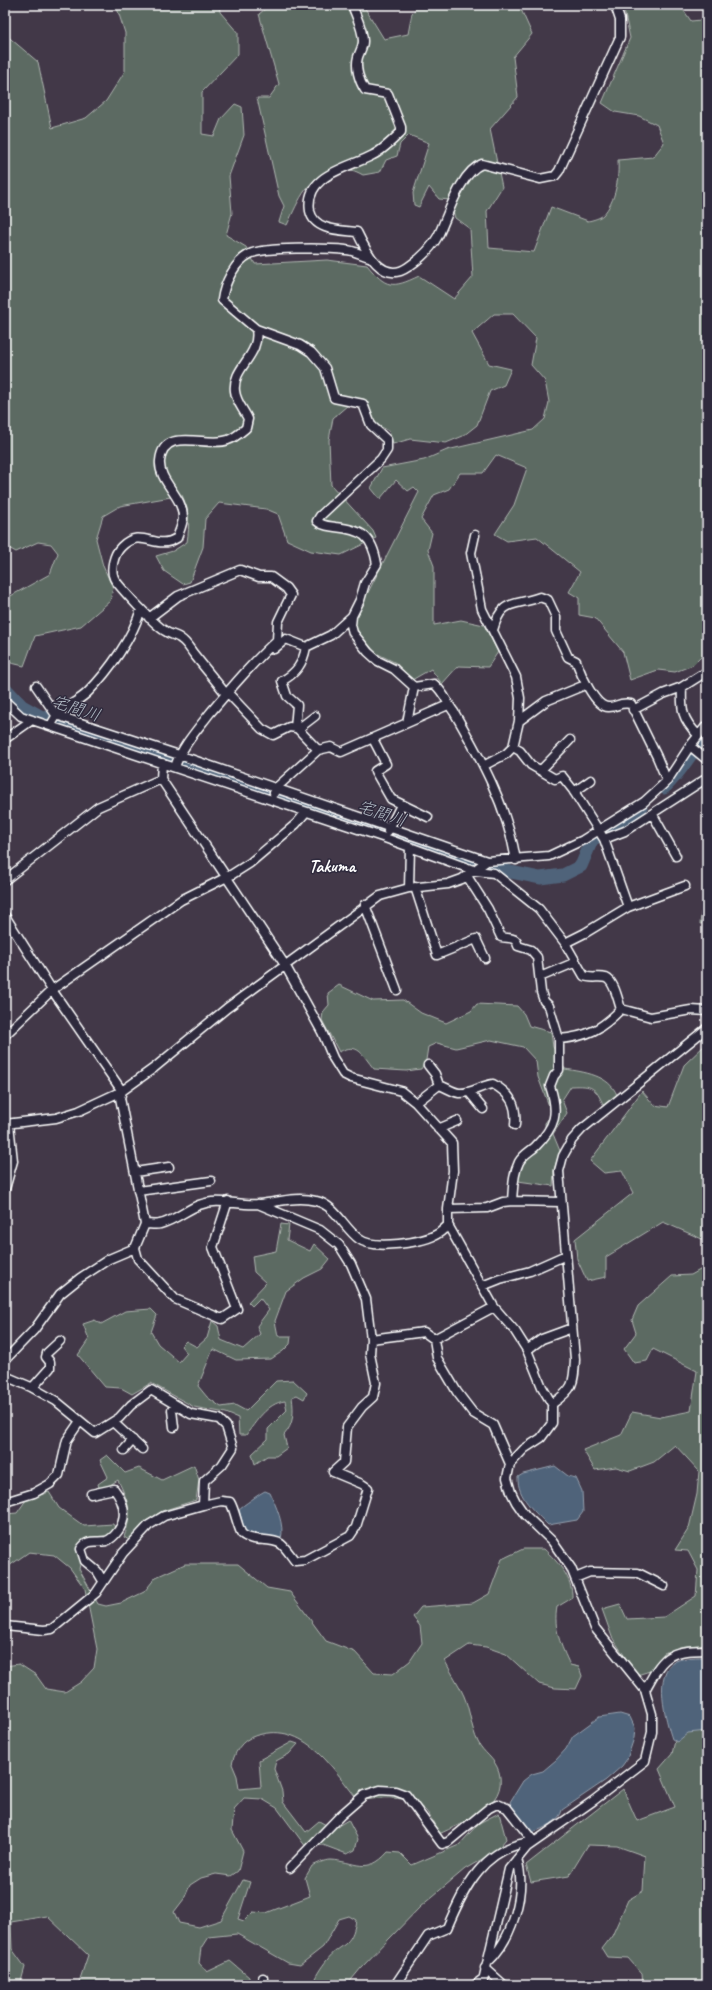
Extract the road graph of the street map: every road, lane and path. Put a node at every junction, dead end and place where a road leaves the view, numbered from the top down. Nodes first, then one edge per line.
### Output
1 (352, 5) edge
2 (615, 5) edge
3 (369, 257) junction
4 (256, 329) junction
5 (475, 535) dead end
6 (141, 609) junction
7 (352, 616) junction
8 (149, 618) junction
9 (493, 630) junction
10 (306, 647) junction
11 (261, 654) junction
12 (701, 675) dead end
13 (585, 685) junction
14 (36, 686) dead end
15 (414, 687) junction
16 (682, 687) junction
17 (227, 693) junction
18 (5, 701) edge
19 (448, 704) junction
20 (633, 710) junction
21 (314, 716) dead end
22 (32, 720) junction
23 (53, 720) junction
24 (519, 721) junction
25 (407, 723) junction
26 (707, 725) edge
27 (296, 728) junction
28 (698, 735) junction
29 (5, 739) edge
30 (373, 739) junction
31 (570, 740) dead end
32 (690, 746) junction
33 (513, 747) junction
34 (318, 750) junction
35 (177, 760) junction
36 (707, 760) edge
37 (162, 763) junction
38 (485, 765) junction
39 (541, 770) junction
40 (707, 778) edge
41 (161, 780) junction
42 (591, 780) dead end
43 (666, 782) junction
44 (574, 792) junction
45 (274, 793) junction
46 (401, 805) junction
47 (306, 812) junction
48 (652, 815) junction
49 (428, 817) dead end
50 (387, 832) junction
51 (601, 834) junction
52 (410, 847) junction
53 (676, 856) dead end
54 (516, 860) junction
55 (487, 861) junction
56 (476, 871) junction
57 (467, 876) junction
58 (226, 878) junction
59 (5, 880) edge
60 (685, 886) dead end
61 (412, 888) junction
62 (365, 905) junction
63 (628, 907) junction
64 (5, 916) edge
65 (565, 943) junction
66 (485, 958) dead end
67 (576, 962) junction
68 (285, 965) junction
69 (540, 977) junction
70 (52, 990) junction
71 (397, 990) dead end
72 (621, 1009) junction
73 (707, 1011) edge
74 (707, 1028) edge
75 (5, 1035) edge
76 (559, 1039) junction
77 (428, 1065) dead end
78 (439, 1085) junction
79 (122, 1091) junction
80 (469, 1092) junction
81 (416, 1103) junction
82 (483, 1110) dead end
83 (457, 1121) dead end
84 (7, 1124) edge
85 (515, 1125) dead end
86 (438, 1129) junction
87 (169, 1167) dead end
88 (134, 1172) junction
89 (211, 1181) dead end
90 (5, 1189) edge
91 (138, 1191) junction
92 (228, 1201) junction
93 (512, 1201) junction
94 (561, 1202) junction
95 (258, 1204) junction
96 (448, 1209) junction
97 (145, 1224) junction
98 (448, 1225) junction
99 (135, 1248) junction
100 (566, 1255) junction
101 (482, 1286) junction
102 (494, 1307) junction
103 (572, 1328) junction
104 (370, 1339) junction
105 (434, 1339) junction
106 (60, 1341) dead end
107 (527, 1350) junction
108 (5, 1360) edge
109 (5, 1376) edge
110 (33, 1388) junction
111 (552, 1404) junction
112 (176, 1405) junction
113 (80, 1421) junction
114 (113, 1422) junction
115 (174, 1426) dead end
116 (133, 1440) junction
117 (142, 1449) dead end
118 (124, 1450) dead end
119 (510, 1464) junction
120 (90, 1494) dead end
121 (5, 1502) edge
122 (202, 1504) junction
123 (575, 1578) junction
124 (103, 1581) junction
125 (664, 1586) dead end
126 (5, 1626) edge
127 (707, 1650) edge
128 (645, 1690) junction
129 (534, 1842) junction
130 (517, 1859) junction
131 (290, 1868) dead end
132 (486, 1966) junction
133 (483, 1982) edge
134 (395, 1985) edge
135 (475, 1985) edge
136 (504, 1985) edge

1 - 3 street
2 - 3 street
3 - 4 street
4 - 6 street
4 - 7 street
5 - 9 street
6 - 8 street
6 - 23 street
7 - 10 street
7 - 15 street
8 - 11 street
8 - 17 street
9 - 13 street
9 - 24 street
10 - 11 street
10 - 27 street
11 - 17 street
12 - 16 street
13 - 20 street
13 - 24 street
14 - 23 street
15 - 19 street
15 - 25 street
16 - 20 street
16 - 28 street
17 - 27 street
17 - 35 street
18 - 22 street
19 - 25 street
19 - 38 street
20 - 43 street
21 - 27 street
22 - 23 street
22 - 29 street
23 - 35 street
23 - 37 street
24 - 33 street
25 - 30 street
26 - 28 street
27 - 34 street
28 - 32 street
30 - 34 street
30 - 46 street
31 - 39 street
32 - 36 street
32 - 43 street
33 - 38 street
33 - 39 street
34 - 45 street
35 - 37 street
35 - 45 street
35 - 45 street
37 - 41 street
38 - 54 street
39 - 44 street
40 - 48 street
41 - 58 street
41 - 59 street
42 - 44 street
43 - 51 street
44 - 51 street
45 - 47 street
45 - 50 street
46 - 49 street
46 - 50 street
47 - 50 street
47 - 58 street
48 - 51 street
48 - 53 street
50 - 52 street
50 - 55 street
51 - 54 street
51 - 63 street
52 - 56 street
52 - 61 street
54 - 55 street
55 - 56 street
56 - 57 street
56 - 65 street
57 - 61 street
57 - 69 street
58 - 68 street
58 - 70 street
60 - 63 street
61 - 62 street
61 - 66 street
62 - 68 street
62 - 71 street
63 - 65 street
64 - 70 street
65 - 67 street
67 - 69 street
67 - 72 street
68 - 79 street
68 - 81 street
69 - 76 street
70 - 75 street
70 - 79 street
72 - 73 street
72 - 76 street
74 - 94 street
76 - 93 street
77 - 78 street
78 - 80 street
78 - 81 street
79 - 84 street
79 - 88 street
80 - 82 street
80 - 85 street
81 - 86 street
83 - 86 street
84 - 90 street
86 - 96 street
87 - 88 street
88 - 91 street
89 - 91 street
91 - 97 street
92 - 95 street
92 - 97 street
92 - 99 street
93 - 94 street
93 - 96 street
94 - 100 street
95 - 98 street
95 - 104 street
96 - 98 street
97 - 99 street
98 - 101 street
99 - 108 street
100 - 101 street
100 - 103 street
101 - 102 street
102 - 105 street
102 - 107 street
103 - 107 street
103 - 111 street
104 - 105 street
104 - 122 street
105 - 119 street
106 - 110 street
107 - 111 street
109 - 110 street
110 - 113 street
111 - 119 street
112 - 114 street
112 - 115 street
112 - 122 street
113 - 114 street
113 - 121 street
114 - 116 street
116 - 117 street
116 - 118 street
119 - 123 street
120 - 124 street
122 - 124 street
123 - 125 street
123 - 128 street
124 - 126 street
127 - 128 street
128 - 129 street
129 - 130 street
129 - 131 street
129 - 134 street
130 - 132 street
130 - 132 street
132 - 133 street
132 - 136 street
133 - 135 street

